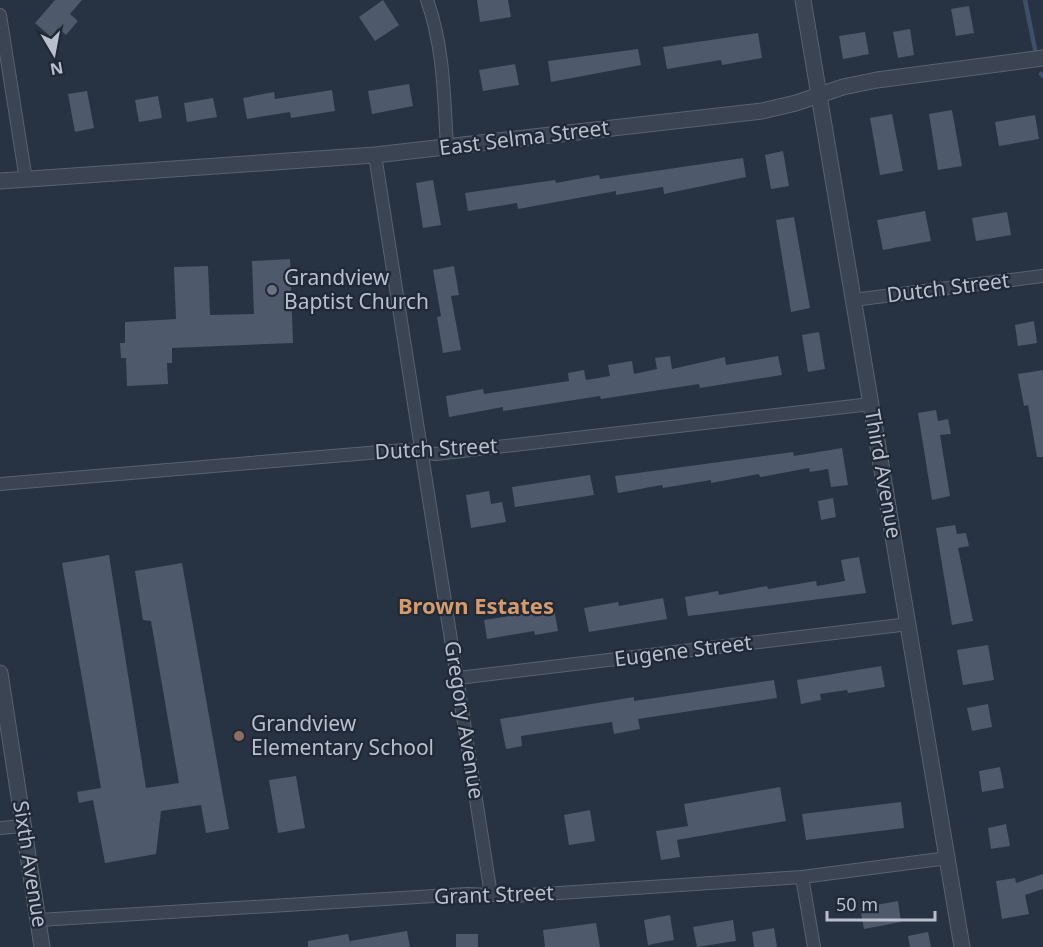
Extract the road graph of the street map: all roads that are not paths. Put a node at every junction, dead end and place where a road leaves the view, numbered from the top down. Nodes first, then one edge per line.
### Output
1 (427, 0) edge
2 (803, 0) edge
3 (0, 15) edge
4 (1043, 58) edge
5 (819, 93) junction
6 (447, 147) junction
7 (375, 155) junction
8 (27, 180) junction
9 (0, 181) edge
10 (1043, 276) edge
11 (853, 300) junction
12 (871, 404) junction
13 (421, 452) junction
14 (0, 484) edge
15 (909, 624) junction
16 (0, 674) edge
17 (458, 678) junction
18 (24, 825) junction
19 (0, 828) edge
20 (948, 858) junction
21 (802, 877) junction
22 (491, 895) junction
23 (39, 920) junction
24 (42, 947) edge
25 (814, 947) edge
26 (962, 947) edge

1 - 6 street
2 - 5 street, Third Avenue
3 - 8 street
4 - 5 street, East Selma Street
5 - 6 street, East Selma Street
5 - 11 street, Third Avenue
6 - 7 street, East Selma Street
7 - 8 street, East Selma Street
7 - 13 street, Gregory Avenue
8 - 9 street, East Selma Street
10 - 11 street, Dutch Street
11 - 12 street, Third Avenue
12 - 13 street, Dutch Street
12 - 15 street, Third Avenue
13 - 14 street, Dutch Street
13 - 17 street, Gregory Avenue
15 - 17 street, Eugene Street
15 - 20 street, Third Avenue
16 - 18 street, Sixth Avenue
17 - 22 street, Gregory Avenue
18 - 19 street
18 - 23 street, Sixth Avenue
20 - 21 street, Grant Street
20 - 26 street, Third Avenue
21 - 22 street, Grant Street
21 - 25 street
22 - 23 street, Grant Street
23 - 24 street, Sixth Avenue

